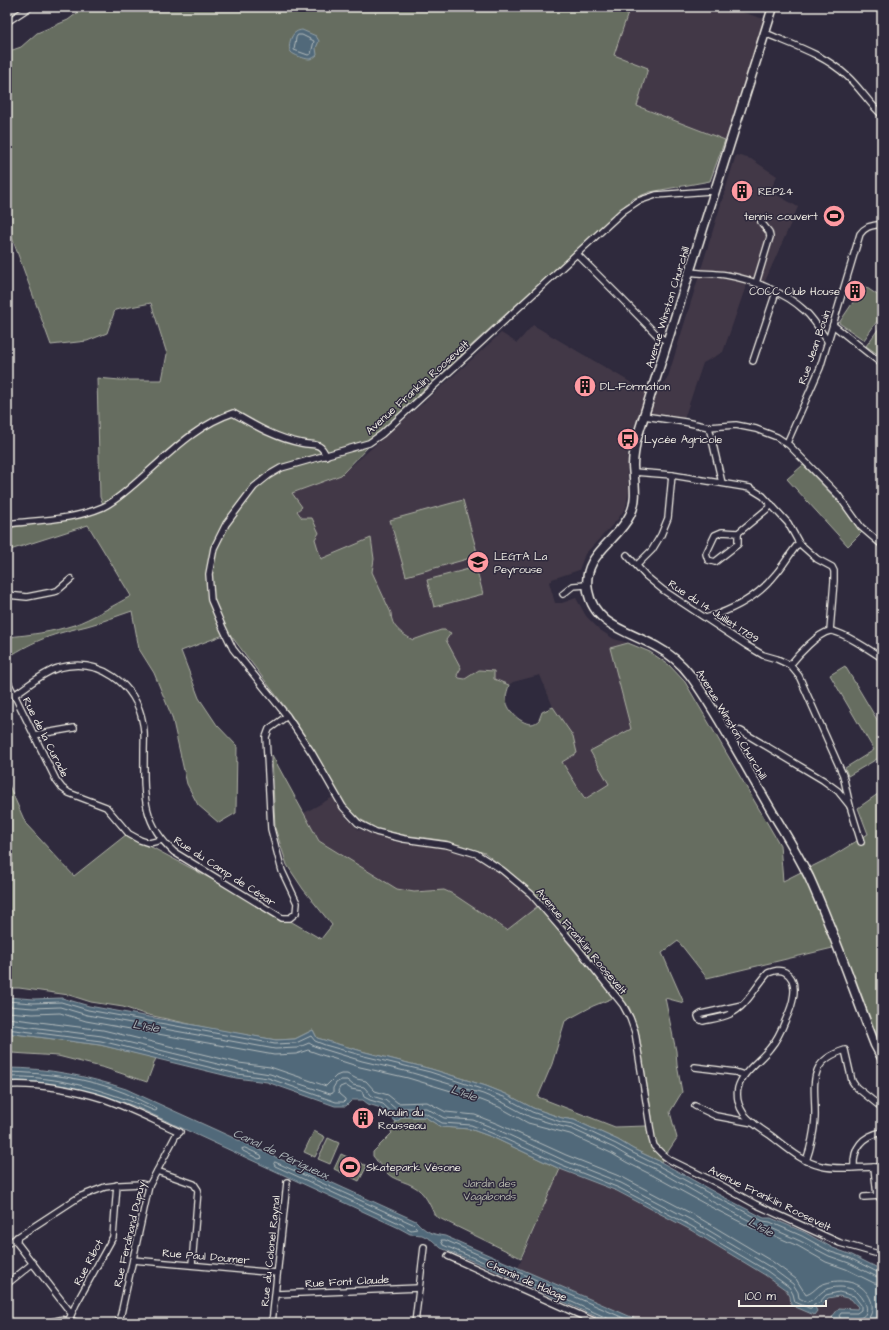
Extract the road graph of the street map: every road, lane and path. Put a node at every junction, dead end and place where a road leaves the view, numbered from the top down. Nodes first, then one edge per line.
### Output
1 (30, 7) edge
2 (774, 7) edge
3 (7, 22) edge
4 (765, 33) junction
5 (882, 115) edge
6 (715, 192) junction
7 (761, 222) dead end
8 (882, 224) edge
9 (577, 254) junction
10 (690, 272) junction
11 (756, 283) junction
12 (776, 292) junction
13 (833, 326) junction
14 (668, 342) junction
15 (828, 342) junction
16 (753, 361) dead end
17 (882, 364) edge
18 (644, 416) junction
19 (709, 427) junction
20 (787, 443) junction
21 (326, 456) junction
22 (634, 472) junction
23 (672, 475) junction
24 (722, 483) junction
25 (772, 505) junction
26 (7, 524) edge
27 (738, 533) junction
28 (799, 543) junction
29 (882, 545) edge
30 (627, 555) dead end
31 (637, 566) junction
32 (71, 579) dead end
33 (587, 586) junction
34 (7, 594) edge
35 (562, 594) dead end
36 (706, 618) junction
37 (830, 631) junction
38 (882, 658) edge
39 (790, 665) junction
40 (7, 680) edge
41 (14, 695) junction
42 (287, 716) junction
43 (74, 728) dead end
44 (726, 733) junction
45 (34, 735) junction
46 (850, 806) junction
47 (162, 840) junction
48 (861, 842) dead end
49 (742, 1005) junction
50 (882, 1058) edge
51 (695, 1067) dead end
52 (744, 1075) junction
53 (7, 1085) edge
54 (695, 1106) dead end
55 (882, 1108) edge
56 (753, 1123) junction
57 (882, 1132) edge
58 (806, 1161) junction
59 (874, 1167) junction
60 (854, 1168) junction
61 (882, 1168) edge
62 (157, 1172) junction
63 (287, 1182) dead end
64 (117, 1185) junction
65 (149, 1186) junction
66 (879, 1196) edge
67 (864, 1197) dead end
68 (17, 1238) junction
69 (7, 1244) edge
70 (424, 1247) dead end
71 (882, 1255) edge
72 (448, 1256) dead end
73 (132, 1260) junction
74 (33, 1263) junction
75 (192, 1264) junction
76 (277, 1273) junction
77 (7, 1284) edge
78 (419, 1288) junction
79 (276, 1294) junction
80 (71, 1313) junction
81 (71, 1322) edge
82 (53, 1323) edge
83 (118, 1323) edge
84 (272, 1323) edge
85 (415, 1323) edge
86 (598, 1323) edge

1 - 3 street
2 - 4 main road, Avenue Winston Churchill
4 - 5 street
4 - 6 main road, Avenue Winston Churchill
6 - 9 street, Avenue Franklin Roosevelt
6 - 10 main road, Avenue Winston Churchill
7 - 11 street
8 - 13 street, Rue Jean Bouin
9 - 14 street
9 - 21 street, Avenue Franklin Roosevelt
10 - 11 street
10 - 14 main road, Avenue Winston Churchill
11 - 12 street
12 - 15 street
12 - 16 street
13 - 15 street, Rue Jean Bouin
13 - 17 street
14 - 18 main road, Avenue Winston Churchill
15 - 20 street, Rue Jean Bouin
18 - 19 street
18 - 22 main road, Avenue Winston Churchill
19 - 20 street
19 - 24 street
20 - 29 street
21 - 26 street
21 - 42 street, Avenue Franklin Roosevelt
22 - 23 street
22 - 33 main road, Avenue Winston Churchill
23 - 24 street
23 - 31 street
24 - 25 street
25 - 27 street
25 - 28 street
27 - 27 street
28 - 36 street
28 - 37 street
30 - 31 street, Rue du 14 Juillet 1789
31 - 36 street, Rue du 14 Juillet 1789
32 - 34 street
33 - 35 street
33 - 44 main road, Avenue Winston Churchill
36 - 39 street, Rue du 14 Juillet 1789
37 - 38 street
37 - 39 street
39 - 46 street
40 - 41 street
41 - 45 street, Rue de la Curade
41 - 47 street, Rue du Camp de César
42 - 47 street, Rue du Camp de César
42 - 71 street, Avenue Franklin Roosevelt
43 - 45 street
44 - 46 street
44 - 50 main road, Avenue Winston Churchill
45 - 47 street, Rue de la Curade
46 - 48 street
49 - 49 street
49 - 52 street
51 - 52 street
52 - 56 street
53 - 62 street, Rue Ferdinand Dupuy
54 - 56 street
55 - 58 street
56 - 58 street
57 - 60 street
58 - 60 street
59 - 60 street
59 - 61 street
59 - 66 street
62 - 65 street, Rue Ferdinand Dupuy
62 - 75 street
63 - 76 street, Rue du Colonel Raynal
64 - 65 street
64 - 68 street
64 - 80 street, Rue Ribot
65 - 73 street, Rue Ferdinand Dupuy
66 - 67 street
68 - 69 street
68 - 74 street
70 - 78 street
72 - 86 street, Chemin de Halage
73 - 75 street, Rue Paul Doumer
73 - 83 street, Rue Ferdinand Dupuy
74 - 77 street
74 - 80 street
75 - 76 street, Rue Paul Doumer
76 - 79 street, Rue du Colonel Raynal
78 - 79 street, Rue Font Claude
78 - 85 street
79 - 84 street, Rue du Colonel Raynal
80 - 81 street, Rue Ribot
81 - 82 main road

